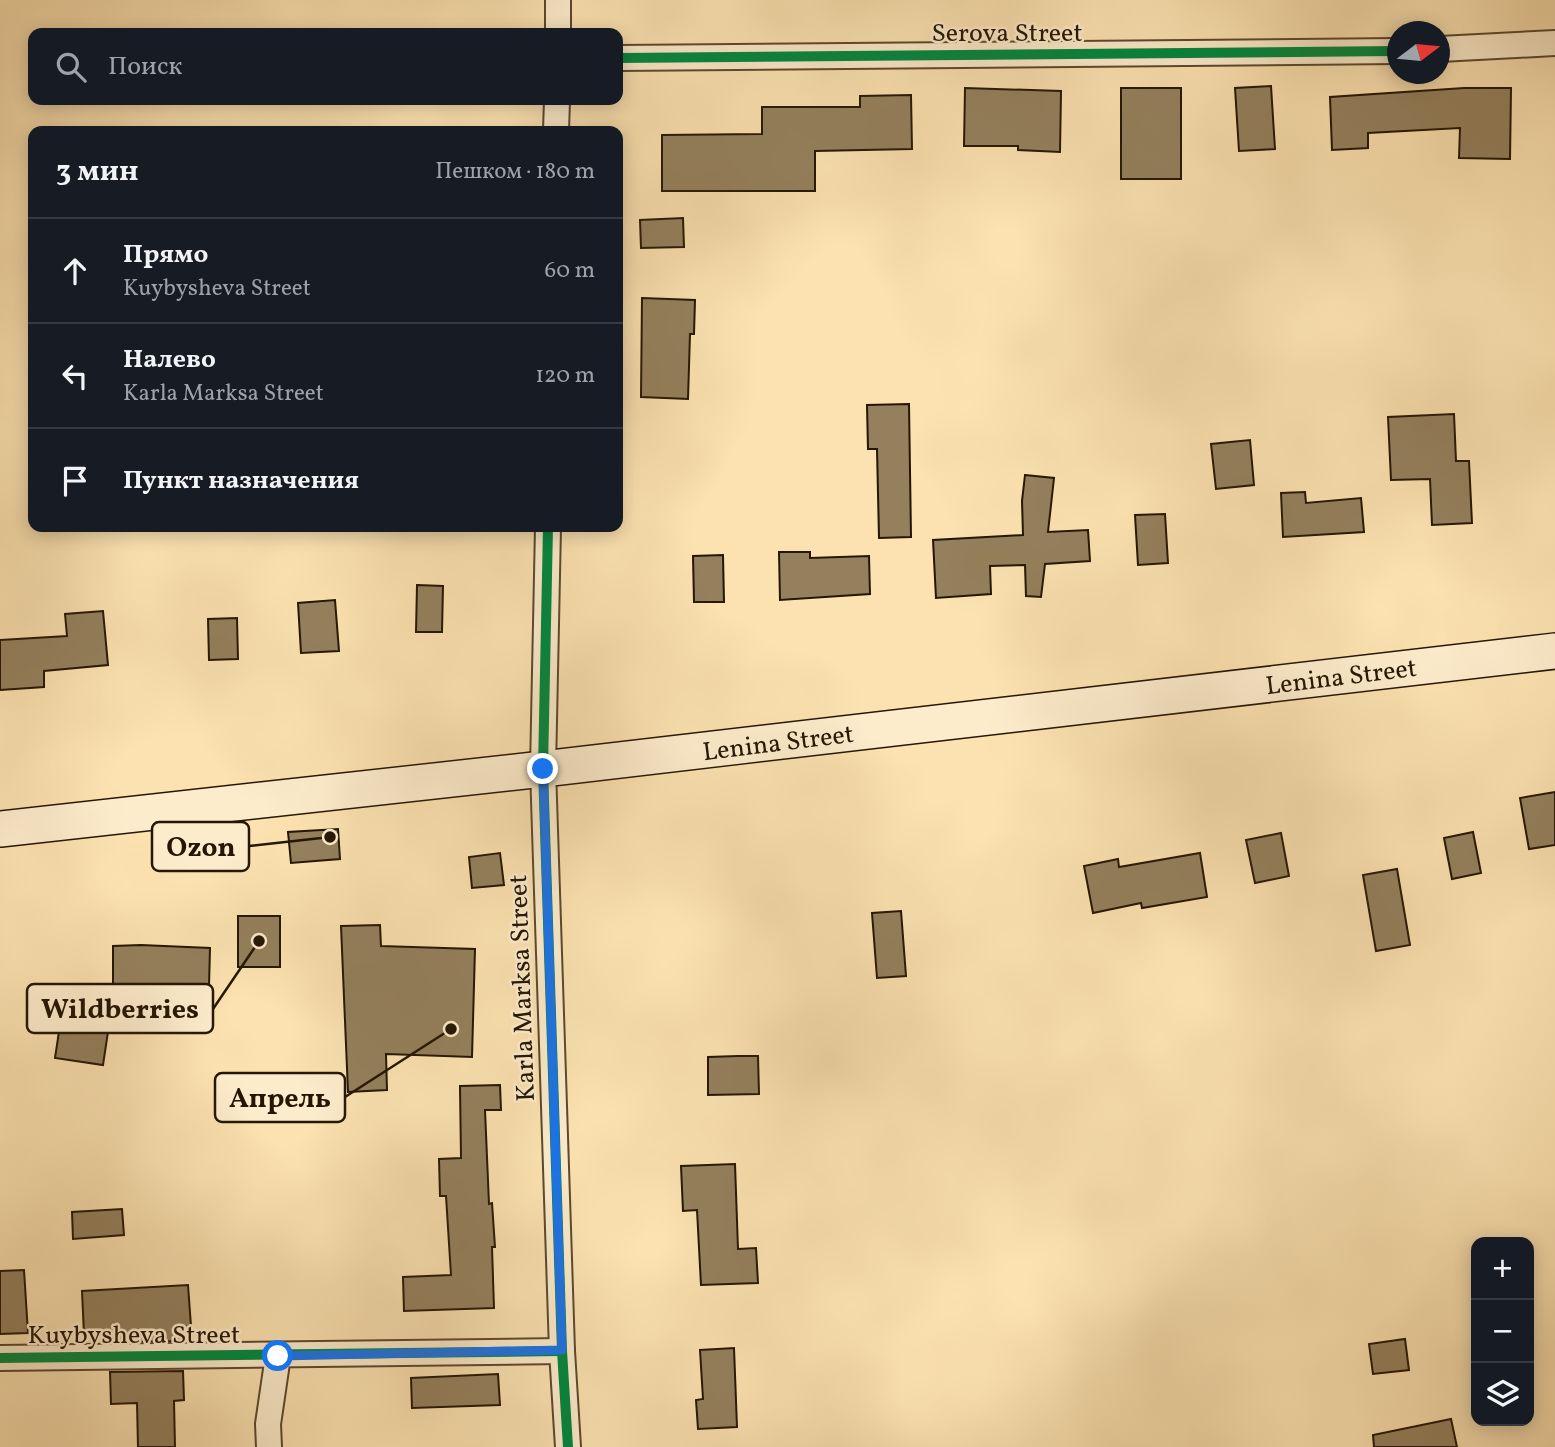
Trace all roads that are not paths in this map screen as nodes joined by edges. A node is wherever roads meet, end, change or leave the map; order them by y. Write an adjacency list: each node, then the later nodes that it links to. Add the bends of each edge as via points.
1 (558, 0): 2 (street)
2 (558, 28)
3 (1555, 43): 4 (street)
4 (1450, 48)
5 (1387, 51): 6 (street, Serova Street)
6 (623, 58)
7 (557, 105): 8 (street)
8 (556, 126)
9 (548, 532): 11 (street, Karla Marksa Street)
10 (1555, 651): 11 (main road, Lenina Street)
11 (543, 769): 12 (main road, Lenina Street); 13 (street, Karla Marksa Street)
12 (0, 829)
13 (562, 1350): 14 (street, Kuybysheva Street); 17 (street, Karla Marksa Street)
14 (278, 1356): 15 (street, Kuybysheva Street); 16 (street)
15 (0, 1358)
16 (269, 1447)
17 (568, 1447)

